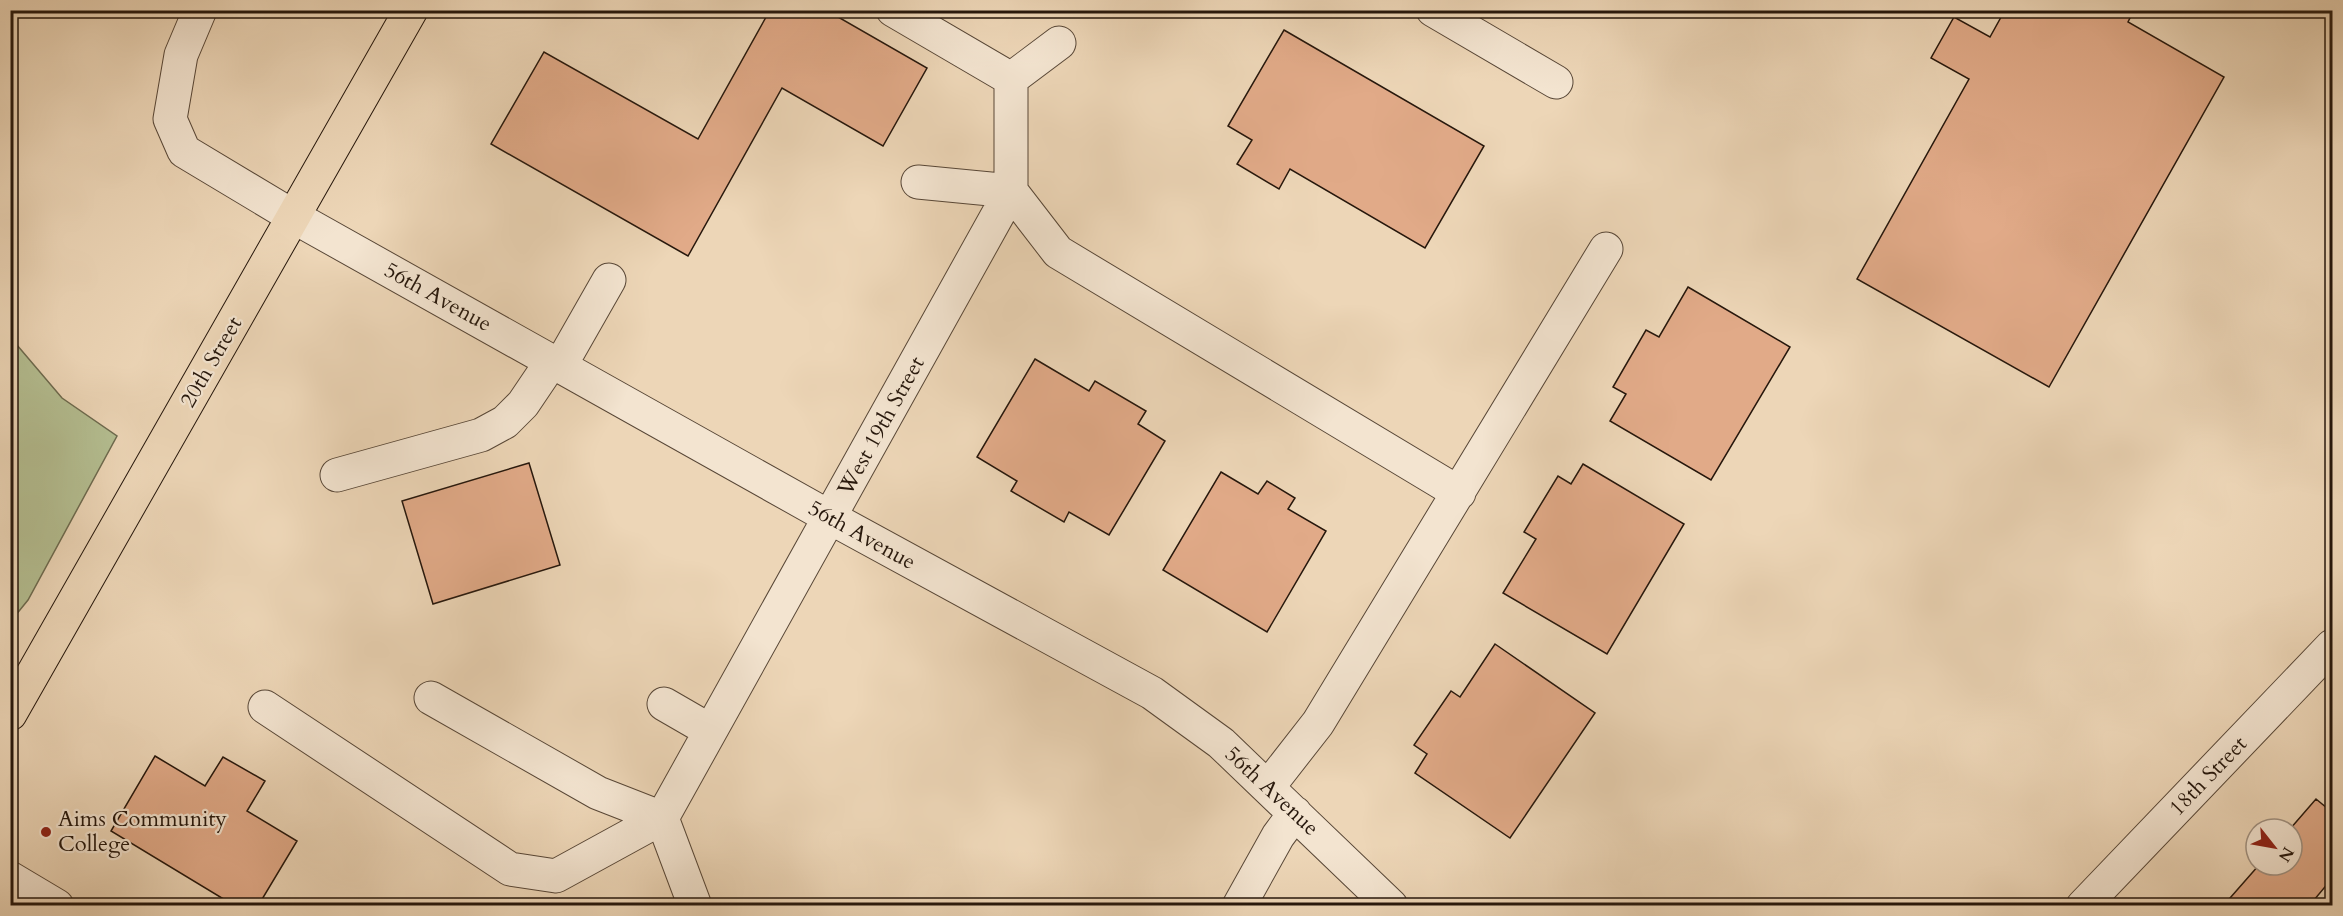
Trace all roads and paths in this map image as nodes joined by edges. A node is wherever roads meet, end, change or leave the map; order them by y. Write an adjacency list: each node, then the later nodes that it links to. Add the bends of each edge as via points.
1 (200, 10): 10 (street, 56th Avenue, via 181,55 171,119 184,151)
2 (411, 10): 10 (main road, 20th Street)
3 (893, 10): 6 (street)
4 (1432, 10): 7 (street)
5 (1059, 43): 6 (street)
6 (1011, 79): 9 (street)
7 (1556, 82)
8 (918, 182): 9 (street)
9 (1011, 191): 15 (street, via 1058,252); 16 (street, West 19th Street)
10 (294, 217): 13 (street, 56th Avenue); 21 (main road, 20th Street)
11 (1606, 249): 15 (street)
12 (609, 280): 13 (street)
13 (556, 364): 14 (street, via 524,404 504,423 482,435); 16 (street, 56th Avenue)
14 (337, 475)
15 (1459, 493): 23 (street, via 1318,723)
16 (831, 518): 22 (street, West 19th Street); 23 (street, 56th Avenue, via 1152,693 1221,743)
17 (2332, 646): 31 (street, 18th Street)
18 (431, 698): 25 (street, via 598,793)
19 (664, 704): 22 (street)
20 (265, 707): 25 (street, via 510,869 556,876)
21 (10, 714)
22 (709, 730): 25 (street, West 19th Street)
23 (1268, 787): 24 (street, 56th Avenue)
24 (1295, 813): 29 (street); 30 (street, 56th Avenue)
25 (662, 818): 28 (street)
26 (10, 878): 27 (street)
27 (57, 906)
28 (695, 906)
29 (1239, 906)
30 (1391, 906)
31 (2083, 906)

